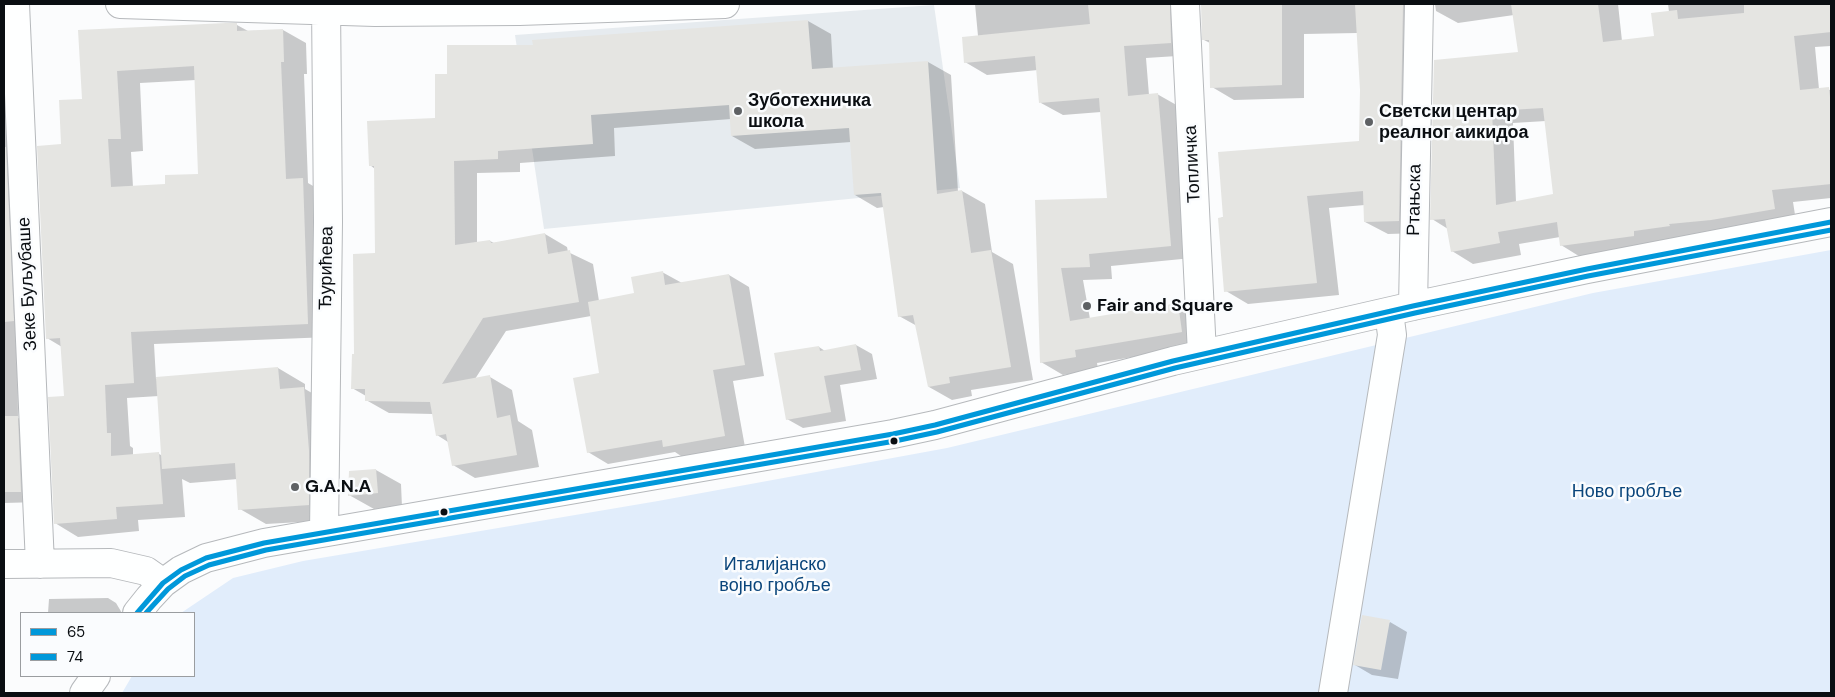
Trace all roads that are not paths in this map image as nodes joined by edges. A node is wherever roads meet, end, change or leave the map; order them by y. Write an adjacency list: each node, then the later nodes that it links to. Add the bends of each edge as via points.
1 (15, 4): 13 (street, Зеке Буљубаше)
2 (120, 4): 7 (street)
3 (725, 4): 6 (street)
4 (1185, 4): 10 (street, Топличка)
5 (1419, 4): 9 (street, Ртањска)
6 (657, 5): 7 (street, via 518,11)
7 (326, 8): 11 (street, Ђурићева, via 328,222)
8 (1831, 222): 9 (street)
9 (1401, 309): 10 (street); 18 (street, Ртањска, via 1392,335)
10 (1202, 354): 11 (street, via 910,431)
11 (324, 532): 14 (street, via 206,558)
12 (4, 564): 13 (street)
13 (40, 564): 14 (street, via 111,563 146,571)
14 (164, 583): 15 (street)
15 (138, 612)
16 (95, 677): 17 (street)
17 (84, 693)
18 (1333, 693)

